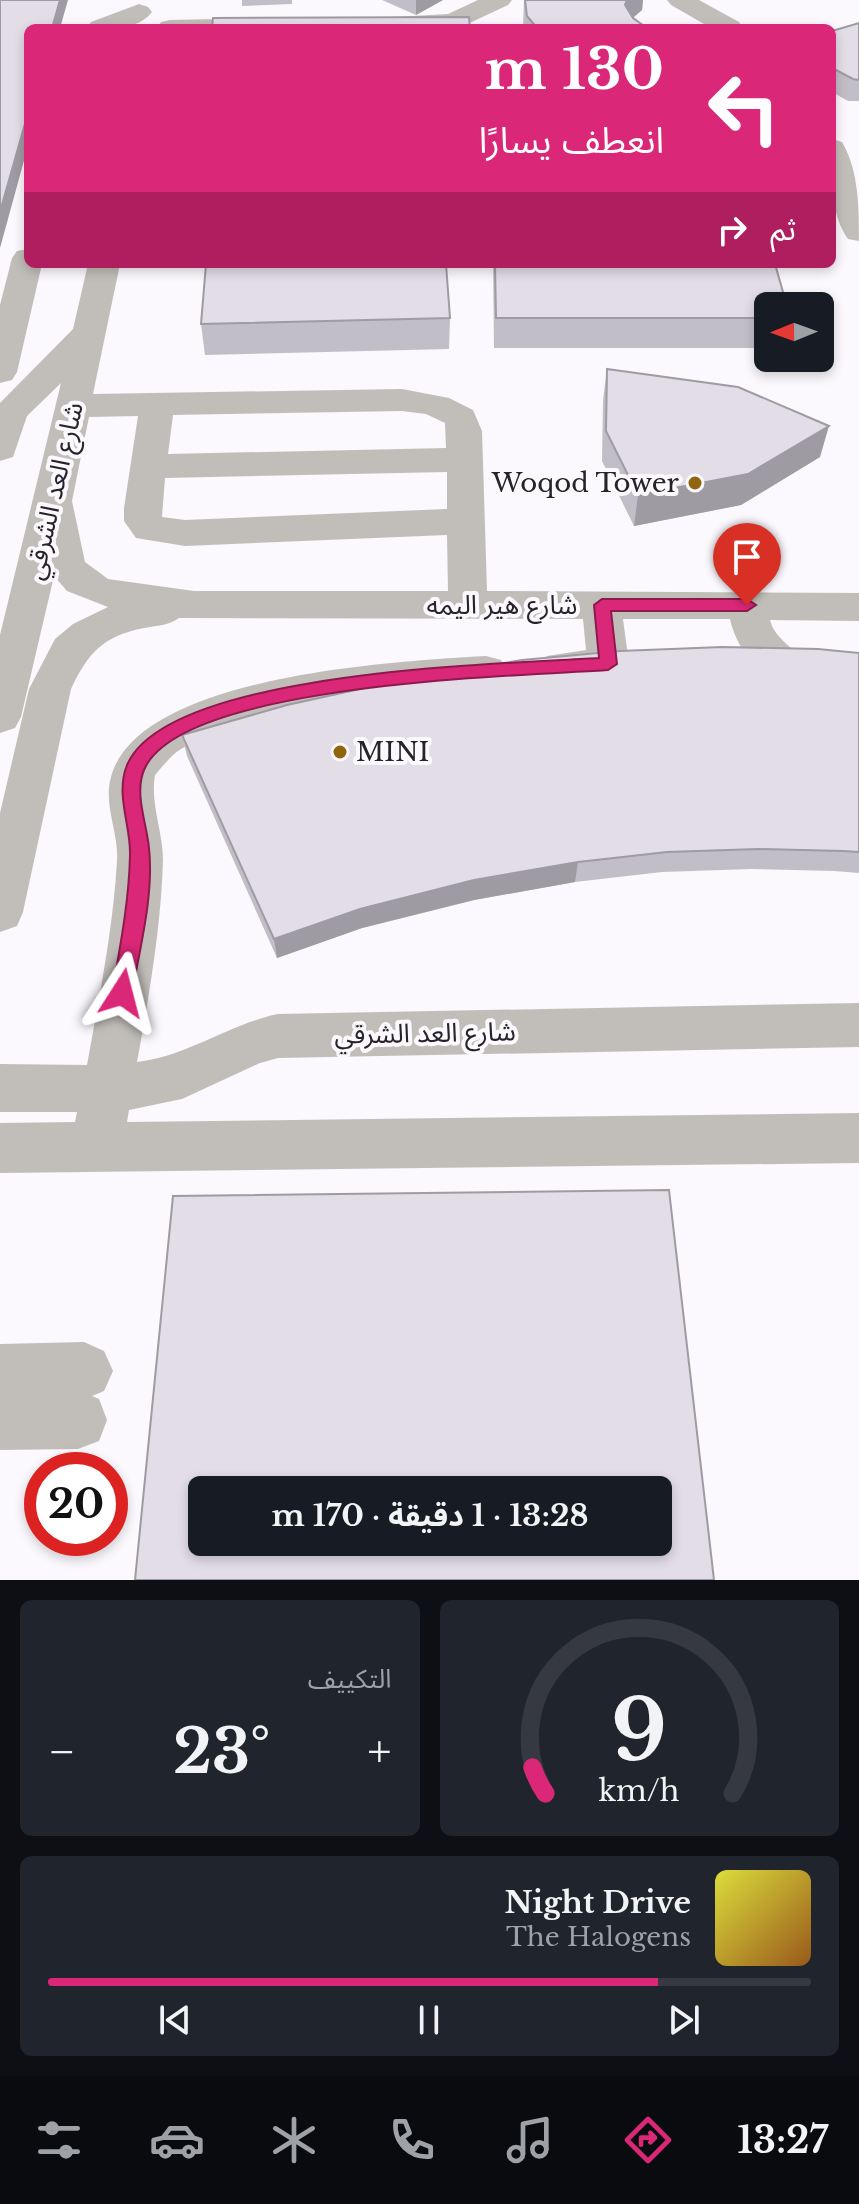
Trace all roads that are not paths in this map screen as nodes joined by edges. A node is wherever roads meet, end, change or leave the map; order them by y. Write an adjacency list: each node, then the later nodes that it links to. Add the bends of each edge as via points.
1 (499, 0): 3 (street, via 452,22)
2 (684, 1): 4 (street)
3 (374, 24)
4 (723, 24)
5 (836, 160): 6 (street)
6 (859, 232)
7 (26, 268): 11 (street)
8 (79, 268): 10 (street, via 70,305)
9 (103, 268): 10 (street, شارع العد الشرقي)
10 (89, 331): 13 (street, شارع العد الشرقي); 14 (street)
11 (3, 361): 14 (street)
12 (157, 405): 13 (street); 16 (street, via 433,402 461,418); 17 (street)
13 (74, 406): 18 (street, شارع العد الشرقي)
14 (11, 412): 15 (street)
15 (0, 449)
16 (464, 460): 17 (street); 19 (street)
17 (150, 466): 19 (street, via 143,521 149,529 163,532)
18 (53, 501): 21 (street, شارع هير اليمه, via 62,553 77,579 105,594); 26 (street, شارع العد الشرقي)
19 (466, 521): 22 (street)
20 (859, 589): 24 (street)
21 (194, 605): 22 (street, شارع هير اليمه); 33 (street, شارع هير اليمه, via 121,618 87,634 69,650 50,689)
22 (468, 605): 23 (street, شارع هير اليمه)
23 (602, 605): 24 (street, شارع هير اليمه); 27 (street)
24 (751, 605): 25 (street, شارع هير اليمه); 30 (street, via 755,640)
25 (859, 607)
26 (11, 627): 32 (street, شارع العد الشرقي)
27 (608, 664): 28 (street); 35 (street, via 320,687 216,713 184,724 153,744 136,766 131,794 140,851 137,900)
28 (652, 664)
29 (726, 665): 30 (street)
30 (785, 665): 31 (street)
31 (829, 666)
32 (0, 717)
33 (0, 912)
34 (859, 1025): 35 (street, شارع العد الشرقي, via 278,1036 231,1050 170,1080)
35 (108, 1086): 36 (street, شارع العد الشرقي); 38 (street)
36 (0, 1088)
37 (859, 1138): 38 (street)
38 (97, 1146): 39 (street)
39 (0, 1148)
40 (0, 1373): 41 (street, via 81,1395)
41 (0, 1421)

